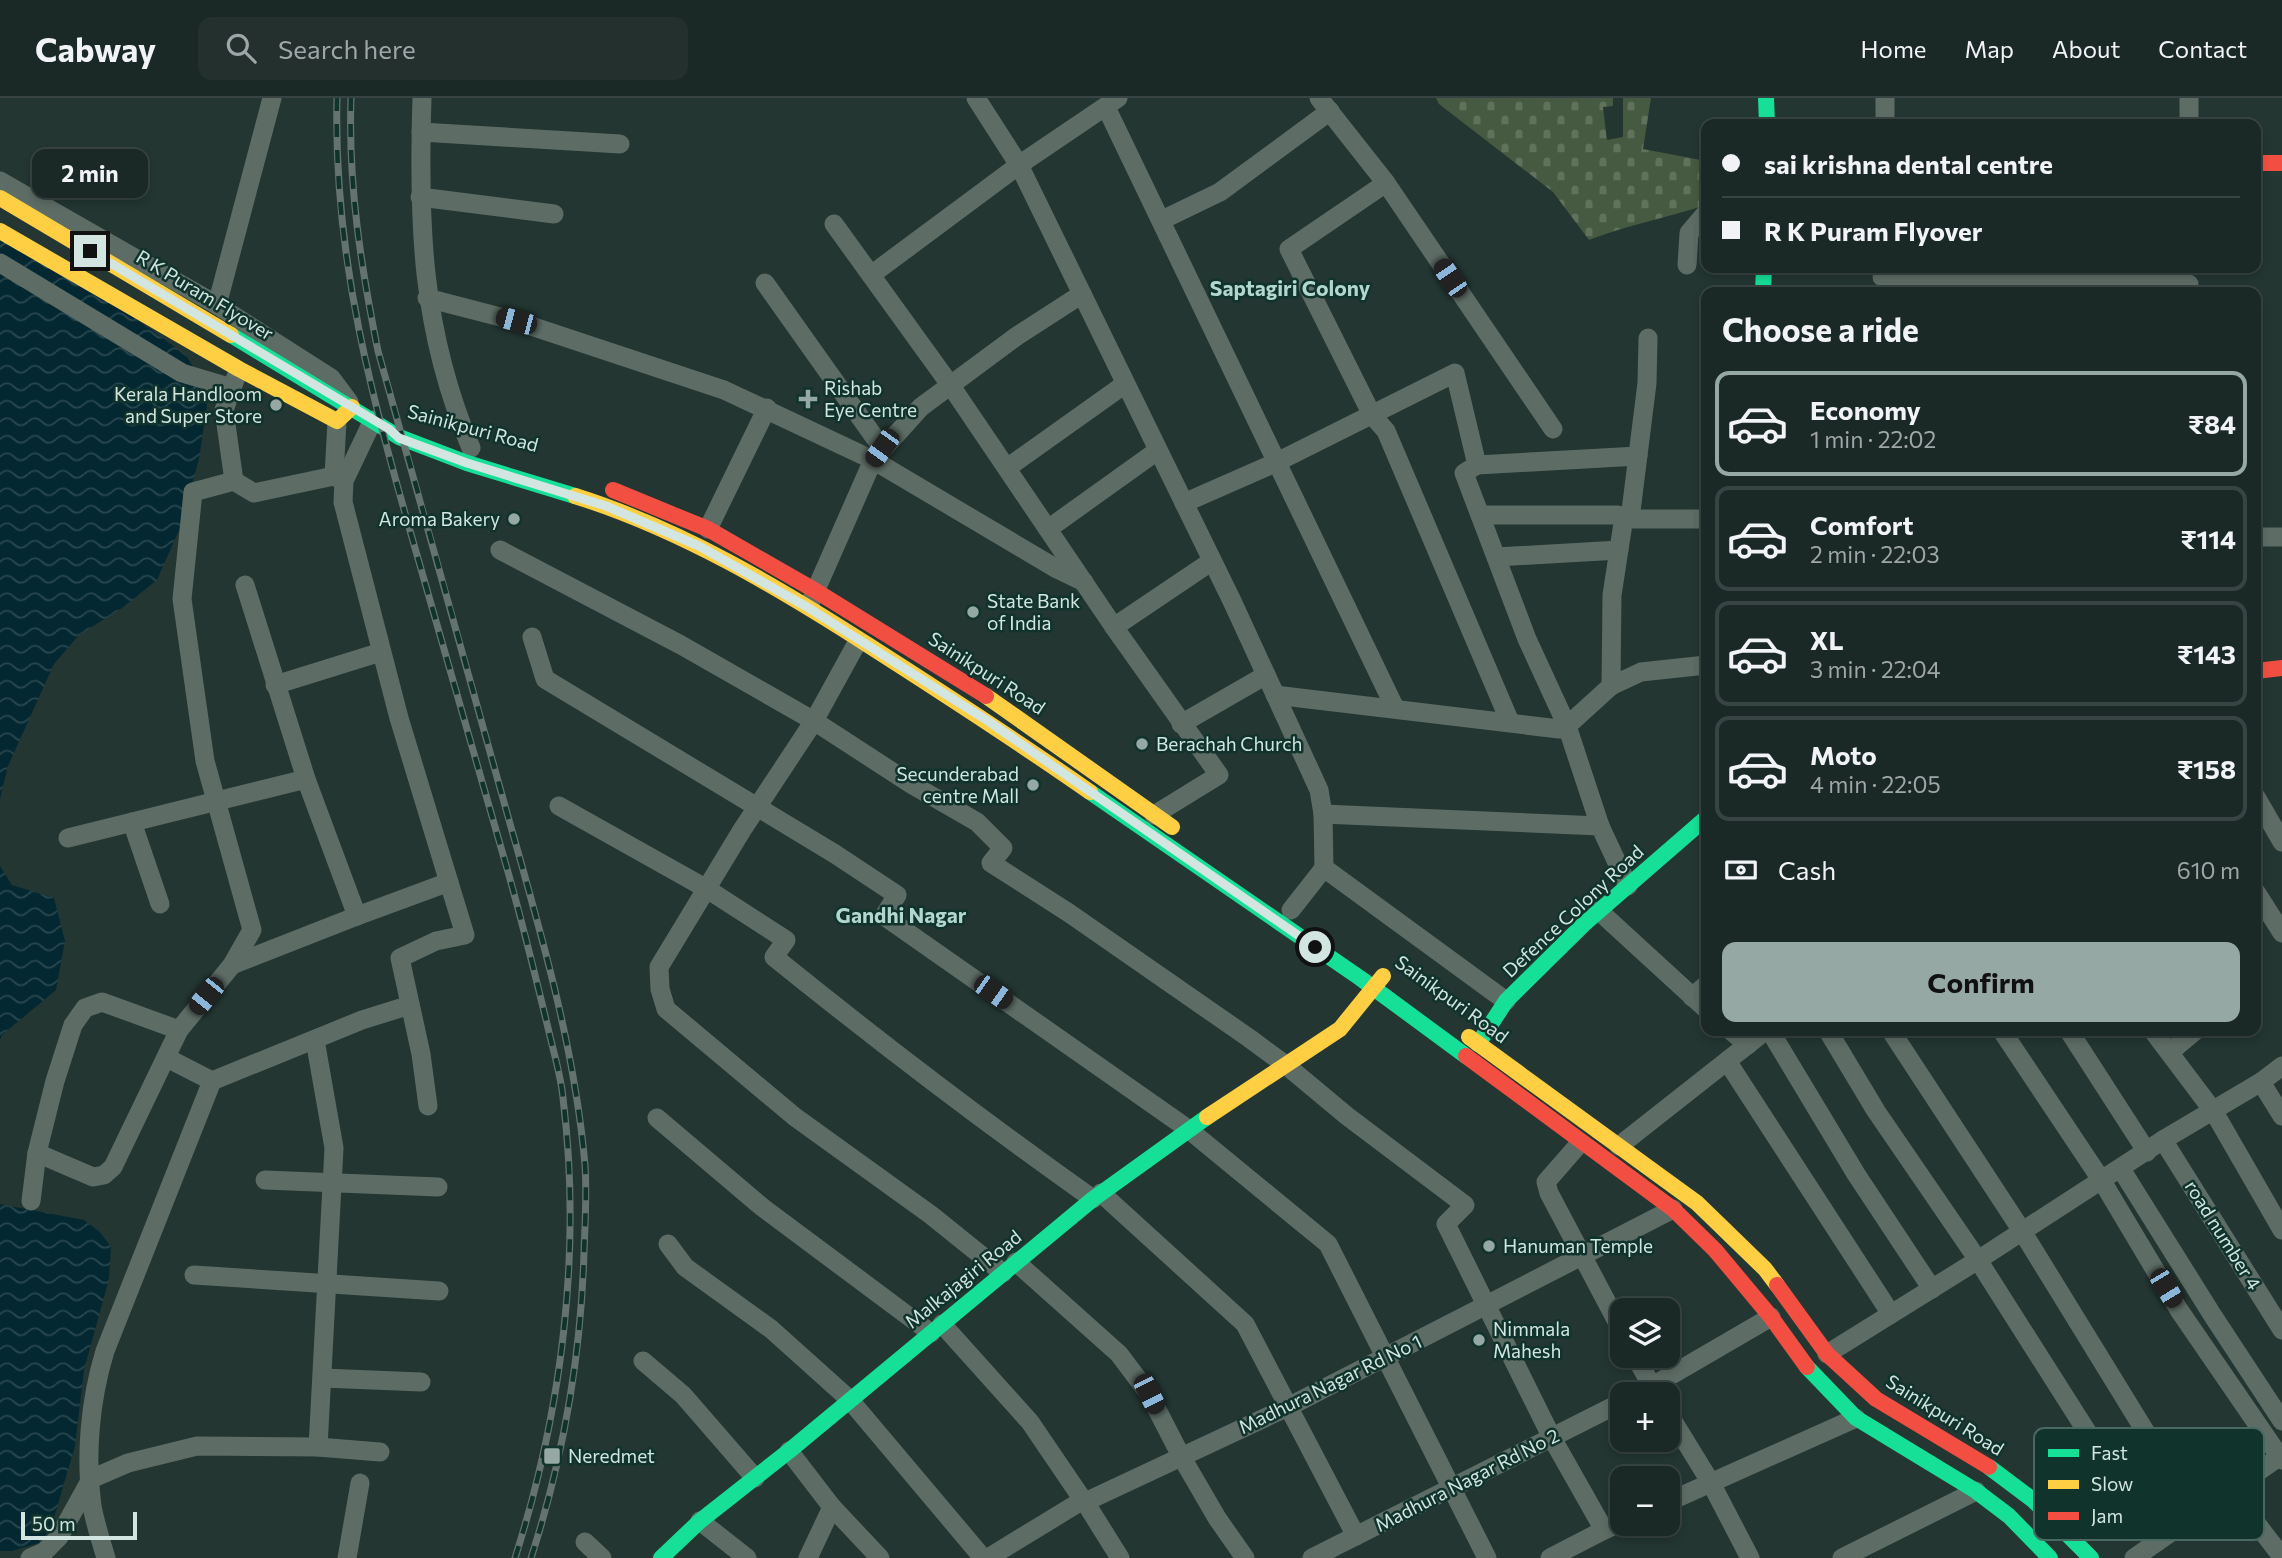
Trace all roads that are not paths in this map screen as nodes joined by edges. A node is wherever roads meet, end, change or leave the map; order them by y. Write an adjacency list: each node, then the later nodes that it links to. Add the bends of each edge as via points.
1 (272, 98): 34 (street)
2 (422, 98): 12 (street)
3 (976, 98): 16 (street)
4 (1766, 98): 9 (main road)
5 (1885, 98): 10 (street)
6 (2189, 98): 11 (street)
7 (1112, 103): 16 (street); 23 (street)
8 (1325, 105): 18 (street); 23 (street, via 1220,192)
9 (1767, 119)
10 (1885, 119)
11 (2189, 119)
12 (421, 132): 13 (street); 19 (street)
13 (620, 144)
14 (2261, 163): 15 (main road)
15 (2282, 163)
16 (1019, 165): 28 (street); 32 (street)
17 (0, 181): 34 (street)
18 (1386, 183): 42 (street, via 1289,248); 45 (street)
19 (420, 197): 21 (street); 33 (street)
20 (0, 198): 40 (main road, R K Puram Flyover)
21 (554, 214)
22 (1701, 219): 27 (street, via 1689,233)
23 (1162, 220): 50 (street)
24 (834, 224): 28 (street)
25 (0, 231): 36 (main road)
26 (0, 263): 39 (street, via 182,373)
27 (1687, 265)
28 (871, 275): 38 (street)
29 (1882, 279): 30 (street)
30 (2189, 281)
31 (765, 284): 48 (street)
32 (1082, 294): 37 (street); 38 (street)
33 (428, 298): 41 (street, via 529,325); 46 (street, via 450,394)
34 (217, 305): 40 (street, via 331,378)
35 (1648, 338): 49 (street)
36 (239, 369): 39 (street); 43 (main road)
37 (1125, 384): 47 (street); 52 (street)
38 (951, 386): 48 (street, via 921,407); 52 (street)
39 (232, 388): 54 (street, via 224,410)
40 (352, 407): 43 (main road); 44 (main road, R K Puram Flyover)
41 (767, 408): 48 (street); 60 (street)
42 (1373, 415): 50 (street); 51 (street, via 1455,373); 84 (street, via 1386,431)
43 (337, 421): 53 (street)
44 (381, 424): 46 (main road, Sainikpuri Road); 53 (street); 70 (main road, Sainikpuri Road, via 399,438 467,463 618,511)
45 (1553, 429)
46 (477, 450)
47 (1157, 450): 56 (street); 61 (street)
48 (878, 454): 68 (street); 70 (street)
49 (1638, 457): 51 (street); 58 (street)
50 (1275, 463): 56 (street); 82 (street)
51 (1477, 465): 57 (street, via 1464,473)
52 (1007, 468): 61 (street)
53 (339, 478): 54 (street, via 254,493); 74 (street)
54 (234, 481): 88 (street, via 193,492 182,599 205,761)
55 (600, 485): 60 (main road, Sainikpuri Road)
56 (1184, 503): 67 (street)
57 (1480, 515): 58 (street); 66 (street)
58 (1627, 518): 59 (street); 65 (street)
59 (1701, 519)
60 (708, 529): 70 (main road, Sainikpuri Road)
61 (1048, 529): 68 (street)
62 (2261, 537): 63 (street)
63 (2282, 537)
64 (500, 550): 83 (street)
65 (1619, 550): 66 (street); 80 (street, via 1612,595)
66 (1497, 557): 86 (street, via 1527,639)
67 (1212, 561): 71 (street); 78 (street)
68 (1084, 582): 71 (street)
69 (245, 585): 79 (street)
70 (812, 599): 73 (main road, Sainikpuri Road); 93 (main road, Sainikpuri Road, via 1007,709)
71 (1114, 627): 85 (street)
72 (532, 637): 91 (street, via 545,679)
73 (858, 641): 83 (street); 112 (main road, Sainikpuri Road, via 988,721)
74 (381, 652): 79 (street); 101 (street)
75 (1701, 666): 80 (street, via 1641,672)
76 (2282, 668): 77 (main road)
77 (2261, 670)
78 (1266, 675): 81 (street); 85 (street)
79 (275, 685): 87 (street)
80 (1611, 686): 86 (street)
81 (1275, 695): 82 (street); 92 (street, via 1319,790)
82 (1395, 708): 84 (street)
83 (814, 721): 91 (street); 135 (street, via 977,822 1003,848 991,863)
84 (1510, 722): 86 (street, via 1559,729)
85 (1181, 724): 93 (street, via 1219,775)
86 (1567, 726): 96 (street)
87 (306, 779): 88 (street); 108 (street)
88 (216, 802): 94 (street); 111 (street, via 252,930)
89 (559, 806): 103 (street)
90 (2261, 806): 99 (street)
91 (758, 807): 103 (street); 143 (street, via 897,895 884,916)
92 (1323, 814): 96 (street); 100 (street)
93 (1154, 815): 98 (main road, Sainikpuri Road)
94 (132, 822): 97 (street); 105 (street)
95 (1701, 822): 102 (main road, Defence Colony Road)
96 (1600, 826): 102 (street)
97 (68, 838)
98 (1188, 838)
99 (2282, 842)
100 (1324, 868): 106 (street); 115 (street)
101 (449, 883): 108 (street); 116 (street, via 465,935 436,941 400,958)
102 (1628, 886): 107 (main road, Defence Colony Road)
103 (707, 889): 154 (street, via 786,940 774,957 834,1005 1028,1153); 162 (street, via 659,967 666,1009 795,1117)
104 (2261, 900): 109 (street)
105 (160, 904)
106 (1291, 910)
107 (1599, 911): 113 (street); 115 (main road, Defence Colony Road)
108 (357, 916): 111 (street)
109 (2282, 933)
110 (1335, 942): 112 (main road, Sainikpuri Road)
111 (232, 965): 118 (street)
112 (1364, 982): 114 (main road, Sainikpuri Road); 131 (main road, Malkajagiri Road, via 1319,1029); 131 (main road, Malkajagiri Road, via 1340,1029); 145 (main road, Sainikpuri Road)
113 (1701, 997)
114 (1415, 998)
115 (1506, 1001): 129 (main road, Defence Colony Road)
116 (410, 1005): 128 (street); 139 (street)
117 (1457, 1029): 129 (main road, Sainikpuri Road)
118 (179, 1030): 133 (street); 148 (street, via 102,1002 85,1008 74,1025 55,1081)
119 (1737, 1036): 130 (street)
120 (1761, 1036): 130 (street)
121 (1771, 1036): 165 (street)
122 (1831, 1036): 161 (street, via 1875,1111)
123 (1894, 1036): 158 (street)
124 (2005, 1036): 151 (street)
125 (2072, 1036): 147 (street)
126 (2157, 1036): 132 (street)
127 (2189, 1036): 132 (street)
128 (315, 1040): 137 (street); 152 (street, via 334,1148)
129 (1478, 1044): 146 (main road, Sainikpuri Road)
130 (1748, 1045): 134 (street)
131 (1306, 1052): 135 (main road, Malkajagiri Road)
132 (2170, 1052): 140 (street)
133 (167, 1058): 137 (street); 148 (street, via 113,1167 104,1175 93,1177)
134 (1727, 1061): 146 (street); 169 (street)
135 (1287, 1066): 143 (main road, Malkajagiri Road); 167 (street, via 1465,1205 1446,1224)
136 (2282, 1066): 138 (street)
137 (212, 1081): 200 (street, via 96,1380)
138 (2261, 1082): 140 (street); 141 (street)
139 (428, 1106)
140 (2214, 1112): 144 (street); 157 (street)
141 (2282, 1116)
142 (657, 1118): 171 (street, via 762,1207)
143 (1188, 1129): 154 (main road, Malkajagiri Road); 174 (street, via 1328,1244)
144 (2163, 1140): 147 (street); 172 (street, road number 4)
145 (1580, 1143): 156 (main road, Sainikpuri Road); 160 (street, via 1546,1182)
146 (1619, 1146): 173 (main road, Sainikpuri Road, via 1697,1203 1743,1246)
147 (2147, 1152): 149 (street)
148 (37, 1153): 155 (street)
149 (2121, 1168): 151 (street); 183 (street)
150 (265, 1181): 152 (street)
151 (2102, 1181): 158 (street); 186 (street, via 2179,1310)
152 (332, 1184): 153 (street); 164 (street)
153 (438, 1187)
154 (1097, 1196): 162 (main road, Malkajagiri Road); 180 (street, via 1245,1324)
155 (31, 1201)
156 (1673, 1209): 160 (street, Madhura Nagar Rd No 1); 170 (main road, Sainikpuri Road)
157 (2282, 1230)
158 (2022, 1231): 161 (street); 185 (street)
159 (668, 1244): 179 (street, via 685,1267 771,1329)
160 (1583, 1257): 167 (street, Madhura Nagar Rd No 1); 168 (street)
161 (1978, 1260): 165 (street); 184 (street)
162 (1010, 1268): 171 (main road, Malkajagiri Road); 195 (street, via 1119,1354 1149,1394)
163 (194, 1275): 164 (street)
164 (327, 1283): 166 (street); 176 (street)
165 (1932, 1289): 169 (street)
166 (439, 1291)
167 (1487, 1305): 174 (street, Madhura Nagar Rd No 1); 189 (street)
168 (1610, 1309)
169 (1891, 1314): 173 (street)
170 (1772, 1317): 178 (street); 182 (main road, Sainikpuri Road, via 1807,1368)
171 (937, 1328): 179 (main road, Malkajagiri Road); 207 (street, via 1030,1422)
172 (2282, 1330)
173 (1827, 1354): 190 (main road, Sainikpuri Road, via 1876,1399)
174 (1384, 1358): 180 (street, Madhura Nagar Rd No 1); 204 (street)
175 (643, 1361): 199 (street, via 683,1395)
176 (323, 1378): 177 (street); 191 (street)
177 (421, 1382)
178 (1665, 1382)
179 (849, 1399): 192 (main road, Malkajagiri Road); 227 (street)
180 (1290, 1406): 195 (street, Madhura Nagar Rd No 1); 214 (street)
181 (1610, 1408): 189 (street, Madhura Nagar Rd No 2)
182 (1856, 1419): 197 (main road, Sainikpuri Road); 203 (street)
183 (2282, 1421)
184 (2085, 1428)
185 (2143, 1428)
186 (2261, 1428)
187 (2264, 1432): 196 (street)
188 (1680, 1433): 203 (street)
189 (1552, 1438): 204 (street, Madhura Nagar Rd No 2); 211 (street)
190 (1946, 1442): 194 (main road, Sainikpuri Road); 197 (main road)
191 (318, 1447): 193 (street); 200 (street, via 197,1446)
192 (789, 1451): 199 (main road, Malkajagiri Road); 209 (street)
193 (380, 1452)
194 (1969, 1455): 201 (main road); 208 (main road, Sainikpuri Road)
195 (1181, 1456): 207 (street, Madhura Nagar Rd No 1); 229 (street)
196 (2281, 1457): 198 (street)
197 (1933, 1464): 201 (main road, Sainikpuri Road)
198 (2264, 1468)
199 (755, 1478): 210 (main road, Malkajagiri Road)
200 (91, 1479): 221 (street, via 59,1537); 222 (street, via 92,1507)
201 (1956, 1479): 205 (main road, Sainikpuri Road)
202 (360, 1483): 223 (street)
203 (1711, 1483): 206 (street); 233 (street)
204 (1453, 1488): 214 (street, Madhura Nagar Rd No 2); 231 (street)
205 (1976, 1491): 234 (street); 235 (main road, Sainikpuri Road, via 2009,1516)
206 (1680, 1497)
207 (1084, 1501): 227 (street, Madhura Nagar Rd No 1); 228 (street)
208 (2034, 1501)
209 (832, 1507): 220 (street); 226 (street)
210 (700, 1521): 219 (main road, Malkajagiri Road); 225 (street)
211 (1610, 1522)
212 (1610, 1528): 232 (street)
213 (2264, 1534): 238 (street)
214 (1356, 1536): 230 (street, Madhura Nagar Rd No 2)
215 (2073, 1540): 236 (main road, Sainikpuri Road)
216 (2160, 1540): 218 (street)
217 (585, 1542): 224 (street)
218 (2157, 1542): 237 (street)
219 (672, 1554)
220 (876, 1556)
221 (30, 1558)
222 (106, 1558)
223 (347, 1558)
224 (603, 1558)
225 (747, 1558)
226 (808, 1558)
227 (986, 1558)
228 (1120, 1558)
229 (1245, 1558)
230 (1312, 1558)
231 (1487, 1558)
232 (1550, 1558)
233 (1750, 1558)
234 (1842, 1558)
235 (2050, 1558)
236 (2091, 1558)
237 (2134, 1558)
238 (2282, 1558)

